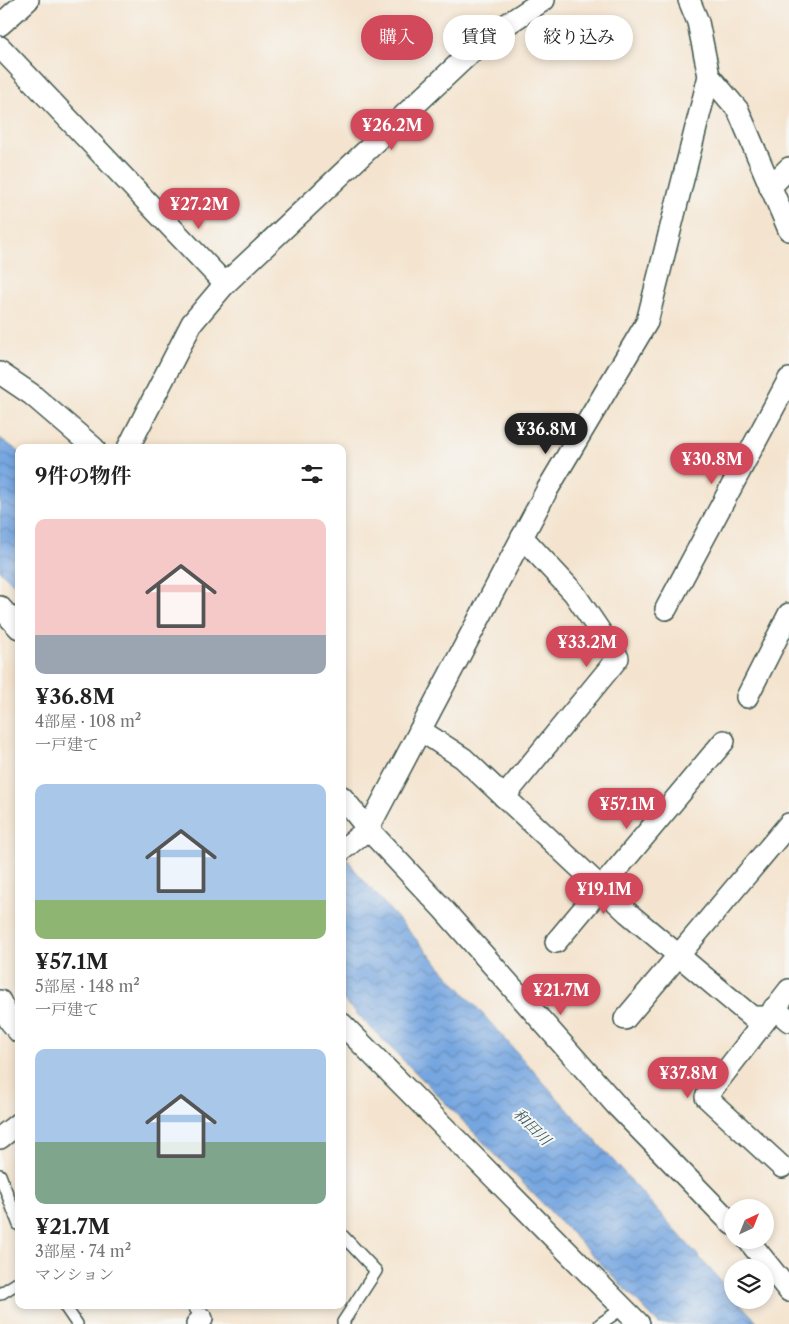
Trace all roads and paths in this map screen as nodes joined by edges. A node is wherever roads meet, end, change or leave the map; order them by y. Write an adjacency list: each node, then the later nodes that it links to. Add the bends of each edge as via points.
1 (28, 0): 4 (street)
2 (544, 0): 10 (street, via 486,38)
3 (689, 0): 6 (street, via 698,22)
4 (0, 25)
5 (0, 47): 10 (street)
6 (709, 76): 8 (street, via 738,110); 15 (street, via 647,322)
7 (789, 168): 8 (street)
8 (770, 187): 9 (street)
9 (789, 230)
10 (225, 284): 14 (street, via 192,323)
11 (0, 373): 13 (street, via 31,394)
12 (789, 379): 17 (street)
13 (89, 444)
14 (130, 444)
15 (522, 537): 21 (street); 23 (street, via 574,593 618,658)
16 (0, 607): 19 (street)
17 (666, 609)
18 (789, 614): 20 (street)
19 (15, 624)
20 (747, 697)
21 (420, 730): 23 (street, via 463,758); 26 (street)
22 (724, 741): 27 (street)
23 (504, 796): 27 (street)
24 (346, 811): 26 (street)
25 (789, 824): 29 (street)
26 (354, 840): 41 (street, via 443,909 617,1106)
27 (602, 888): 28 (street); 29 (street)
28 (556, 942)
29 (679, 955): 32 (street, via 752,1017); 33 (street)
30 (789, 990): 32 (street)
31 (0, 1001): 34 (street)
32 (777, 1015): 38 (street, via 706,1097)
33 (625, 1019)
34 (15, 1027)
35 (346, 1028): 47 (street)
36 (15, 1126): 37 (street)
37 (0, 1138)
38 (782, 1167)
39 (0, 1175): 40 (lane)
40 (15, 1215)
41 (724, 1216)
42 (346, 1239): 50 (lane, via 376,1271)
43 (755, 1249): 45 (street)
44 (15, 1285): 46 (lane)
45 (789, 1291)
46 (0, 1294)
47 (623, 1308): 51 (lane); 52 (street)
48 (67, 1309): 49 (lane)
49 (77, 1324)
50 (344, 1324)
51 (600, 1324)
52 (639, 1324)

